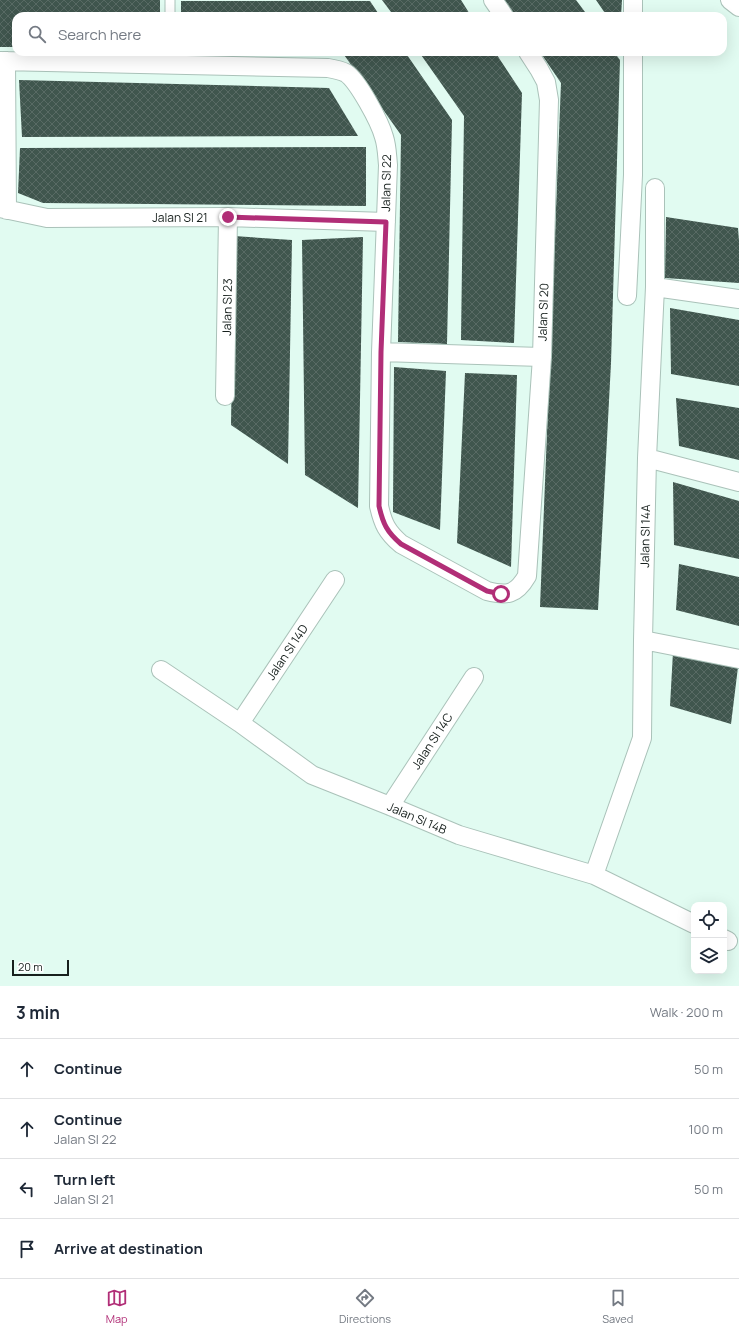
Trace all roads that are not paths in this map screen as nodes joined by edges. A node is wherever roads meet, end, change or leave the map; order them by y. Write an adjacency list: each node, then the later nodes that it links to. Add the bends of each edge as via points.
1 (170, 0): 6 (lane)
2 (493, 0): 7 (street)
3 (633, 0): 8 (street)
4 (730, 0): 5 (street)
5 (739, 7)
6 (170, 12)
7 (501, 12)
8 (633, 12)
9 (531, 56): 20 (street, Jalan SI 20, via 546,82 549,100)
10 (633, 56): 17 (street, via 633,175)
11 (3, 61): 13 (street); 15 (street, Jalan SI 22, via 170,61 339,70 355,82 384,136 388,165)
12 (655, 188): 16 (street, Jalan SI 14A)
13 (4, 209): 14 (street, Jalan SI 21, via 47,218)
14 (228, 217): 15 (street, Jalan SI 21); 21 (street, Jalan SI 23)
15 (386, 222): 19 (street, Jalan SI 22)
16 (656, 287): 18 (street); 22 (street, Jalan SI 14A)
17 (627, 296)
18 (739, 299)
19 (381, 352): 20 (street); 24 (street, Jalan SI 22, via 379,506 386,529 401,544 487,591 501,594 512,592 521,586)
20 (542, 357): 24 (street, Jalan SI 20)
21 (225, 396)
22 (647, 458): 23 (street); 26 (street, Jalan SI 14A)
23 (739, 482)
24 (527, 576)
25 (335, 580): 30 (street, Jalan SI 14D)
26 (643, 640): 27 (street); 32 (street, Jalan SI 14A, via 642,738)
27 (739, 659)
28 (161, 670): 30 (street, Jalan SI 14B)
29 (474, 677): 31 (street, Jalan SI 14C)
30 (240, 723): 31 (street, Jalan SI 14B, via 312,775)
31 (390, 806): 32 (street, Jalan SI 14B, via 459,835)
32 (594, 876): 33 (street, Jalan SI 14B)
33 (691, 923)

